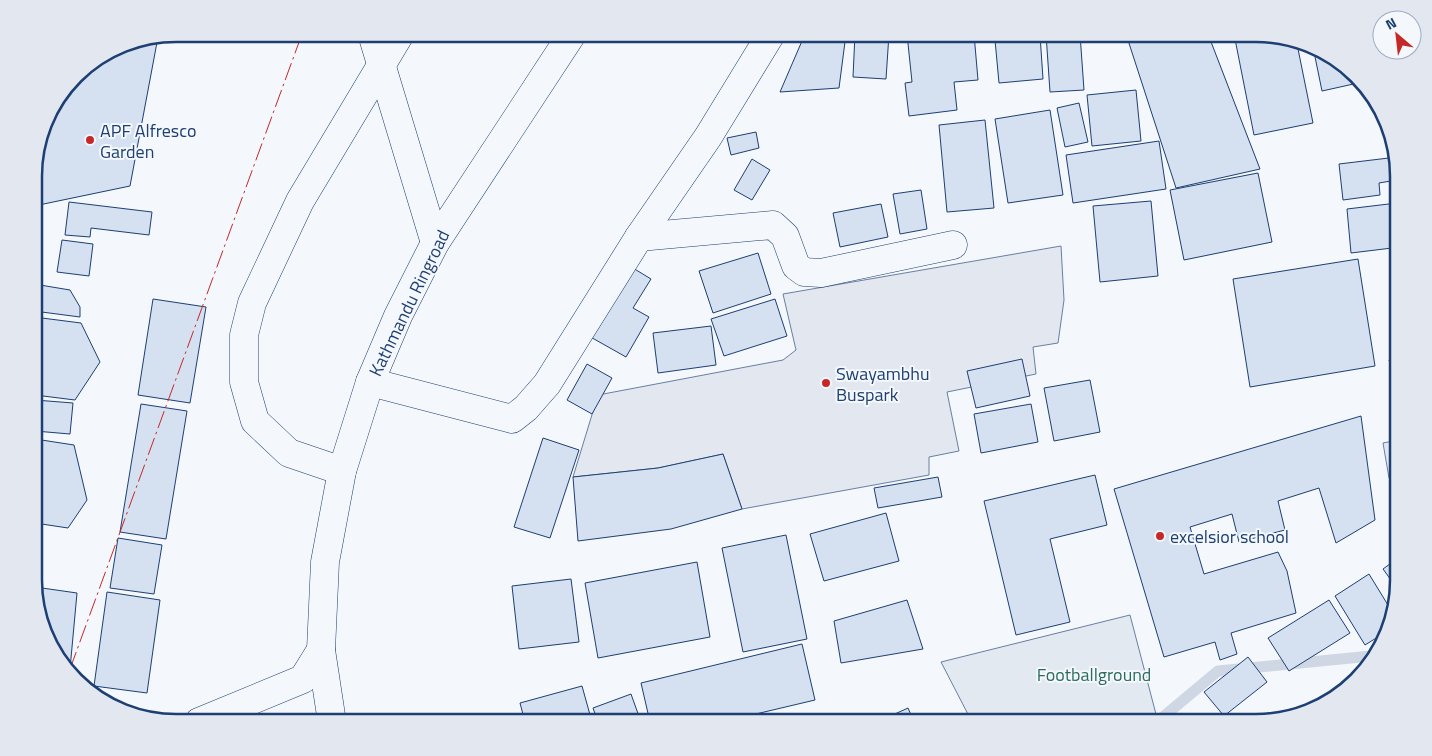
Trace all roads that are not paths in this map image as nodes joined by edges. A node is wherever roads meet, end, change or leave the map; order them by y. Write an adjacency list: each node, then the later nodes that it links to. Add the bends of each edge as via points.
1 (375, 43): 5 (main road)
2 (395, 43): 5 (main road)
3 (566, 43): 7 (main road, Kathmandu Ringroad)
4 (765, 43): 6 (main road, via 708,137)
5 (382, 66): 7 (main road); 10 (main road, via 300,200 252,303 244,335 244,382 255,421 290,453)
6 (639, 238): 8 (main road, via 773,225 785,236 796,266 804,272 821,273); 9 (main road, via 547,384 512,419)
7 (435, 243): 9 (main road, Kathmandu Ringroad, via 398,316)
8 (953, 245)
9 (370, 382): 10 (main road, Kathmandu Ringroad)
10 (342, 471): 11 (main road, Kathmandu Ringroad, via 325,562)
11 (321, 650): 12 (main road, via 303,679); 13 (main road, Kathmandu Ringroad)
12 (218, 714)
13 (331, 714)

